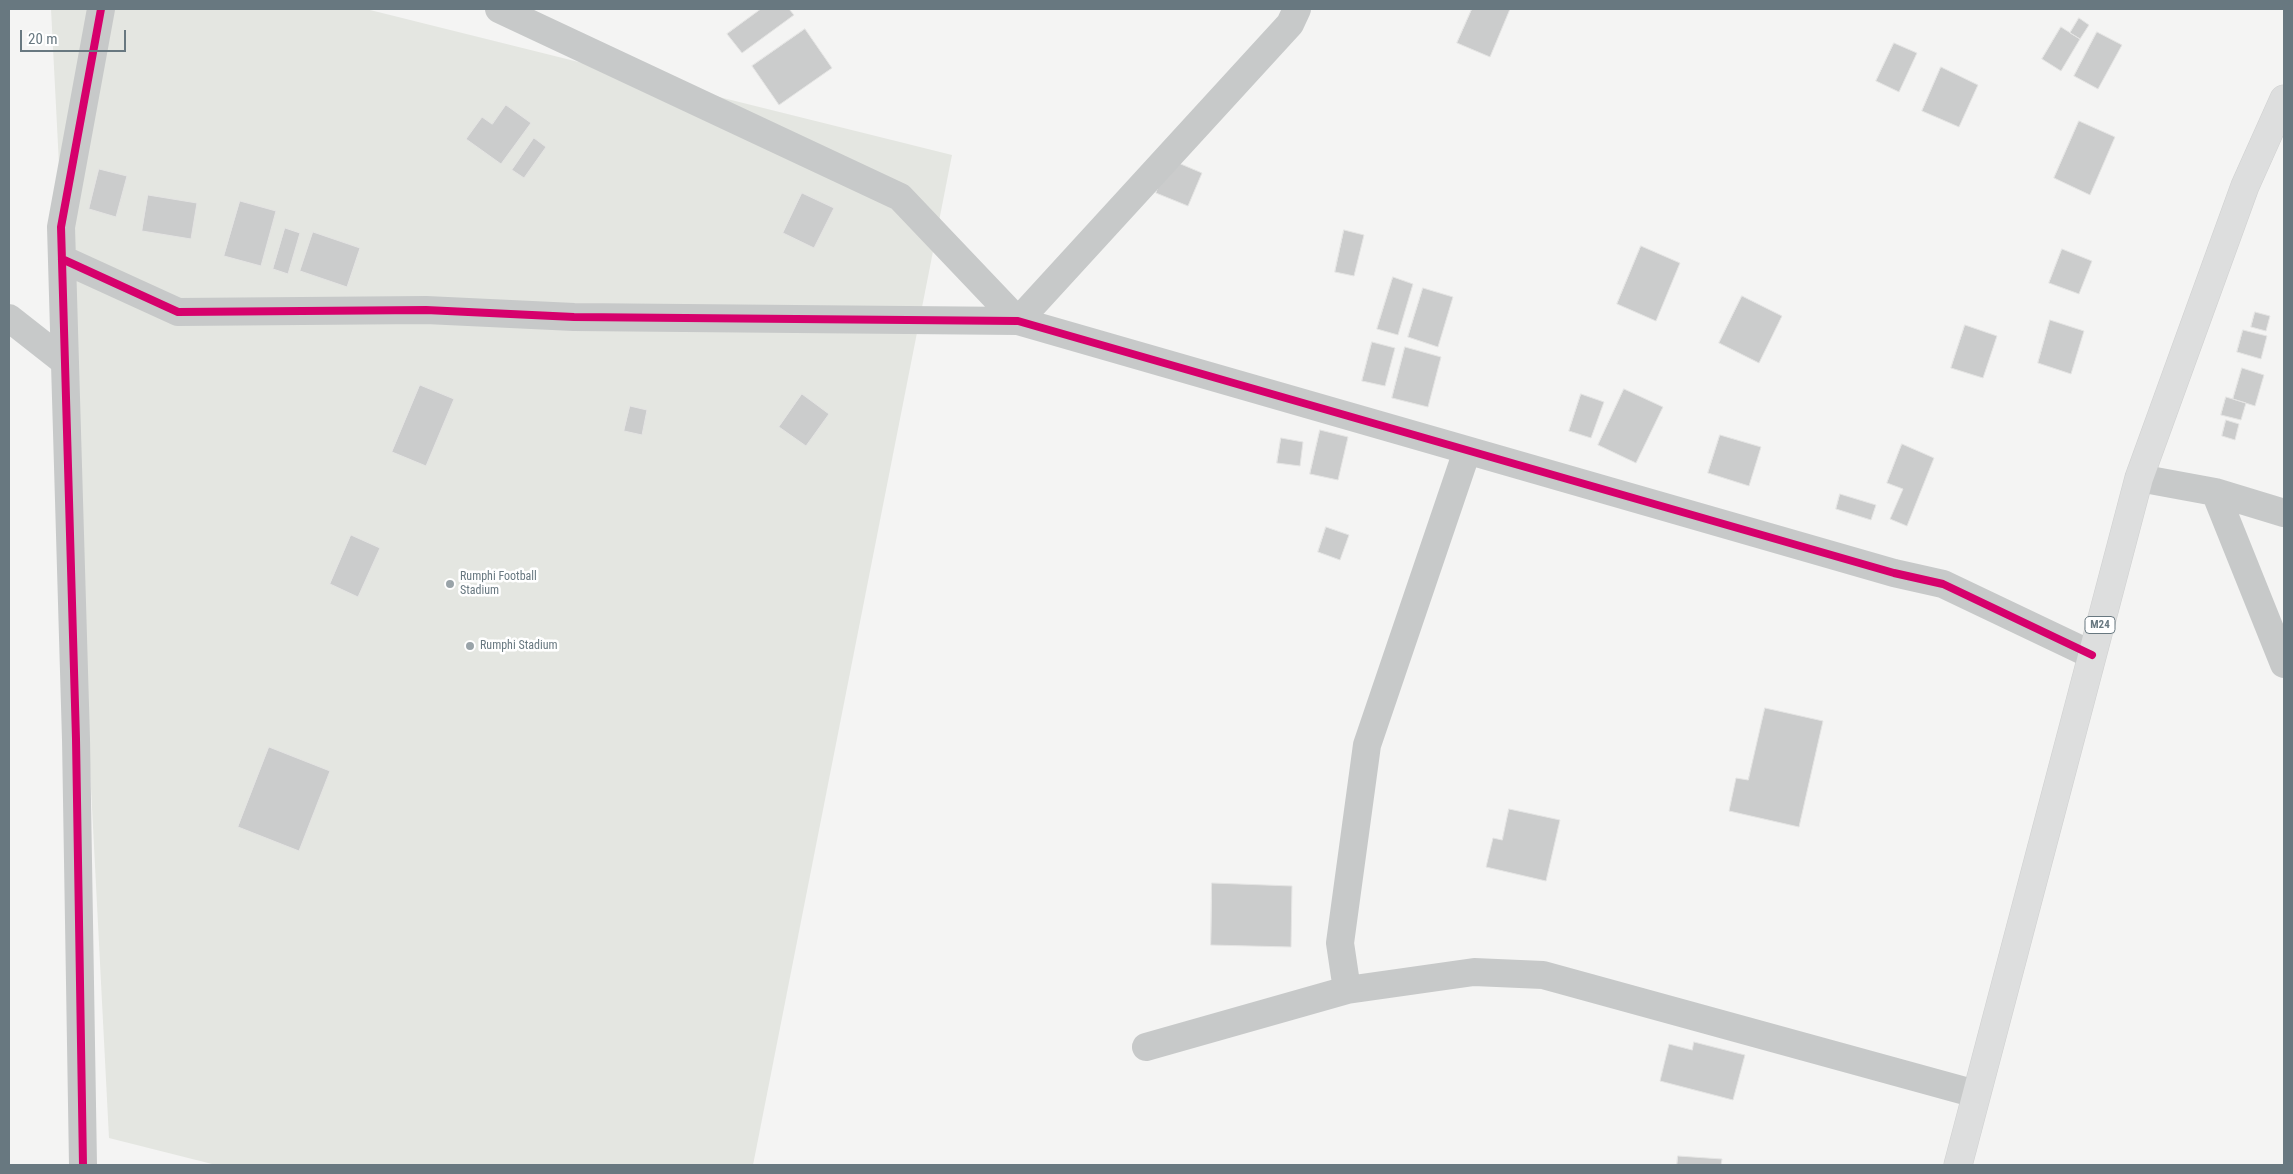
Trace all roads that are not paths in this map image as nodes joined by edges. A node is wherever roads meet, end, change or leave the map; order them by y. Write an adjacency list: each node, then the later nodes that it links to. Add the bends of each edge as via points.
1 (101, 9): 5 (street, via 61,227)
2 (503, 9): 7 (street, via 900,197)
3 (1296, 9): 7 (street, via 1290,24)
4 (2284, 99): 10 (main road, M24, via 2245,186)
5 (62, 258): 7 (street, via 178,312 426,310 574,317); 8 (street)
6 (9, 318): 8 (street)
7 (1018, 321): 9 (street)
8 (65, 362): 18 (street, via 76,739)
9 (1467, 451): 13 (street, via 1943,584); 15 (street, via 1367,745 1340,943)
10 (2139, 478): 11 (street); 13 (main road, M24)
11 (2215, 492): 12 (street); 14 (street)
12 (2284, 513)
13 (2092, 654): 17 (main road, M24)
14 (2284, 664)
15 (1347, 990): 16 (street); 17 (street, via 1474,972 1543,975)
16 (1146, 1047)
17 (1976, 1094): 19 (main road, M24)
18 (83, 1165)
19 (1958, 1165)

